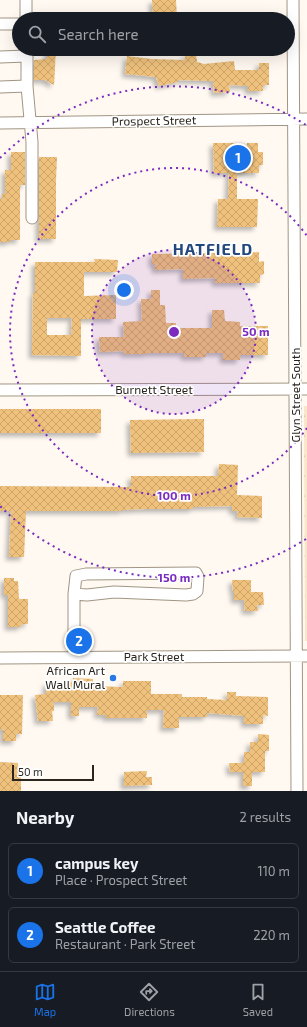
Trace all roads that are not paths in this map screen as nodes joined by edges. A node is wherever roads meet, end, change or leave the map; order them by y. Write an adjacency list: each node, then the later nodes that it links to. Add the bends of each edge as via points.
1 (26, 0): 3 (street)
2 (293, 0): 4 (street, Glyn Street South)
3 (26, 12)
4 (293, 12)
5 (0, 24): 6 (street)
6 (12, 24)
7 (12, 55): 10 (street)
8 (27, 56): 11 (street)
9 (293, 56): 13 (street, Glyn Street South)
10 (0, 57)
11 (27, 86): 12 (street); 16 (street)
12 (0, 87)
13 (293, 119): 14 (street, Prospect Street); 16 (street, Prospect Street); 18 (street, Glyn Street South)
14 (307, 119)
15 (0, 123): 16 (street, Prospect Street)
16 (31, 123): 17 (street)
17 (32, 218)
18 (301, 389): 19 (street, Burnett Street); 21 (street, Glyn Street South)
19 (0, 390)
20 (74, 594): 20 (street, via 76,576 86,574 196,573 198,577 197,591 194,594); 22 (street)
21 (302, 656): 22 (street, Park Street); 24 (street, Glyn Street South)
22 (74, 657): 23 (street, Park Street)
23 (0, 658)
24 (297, 791)

